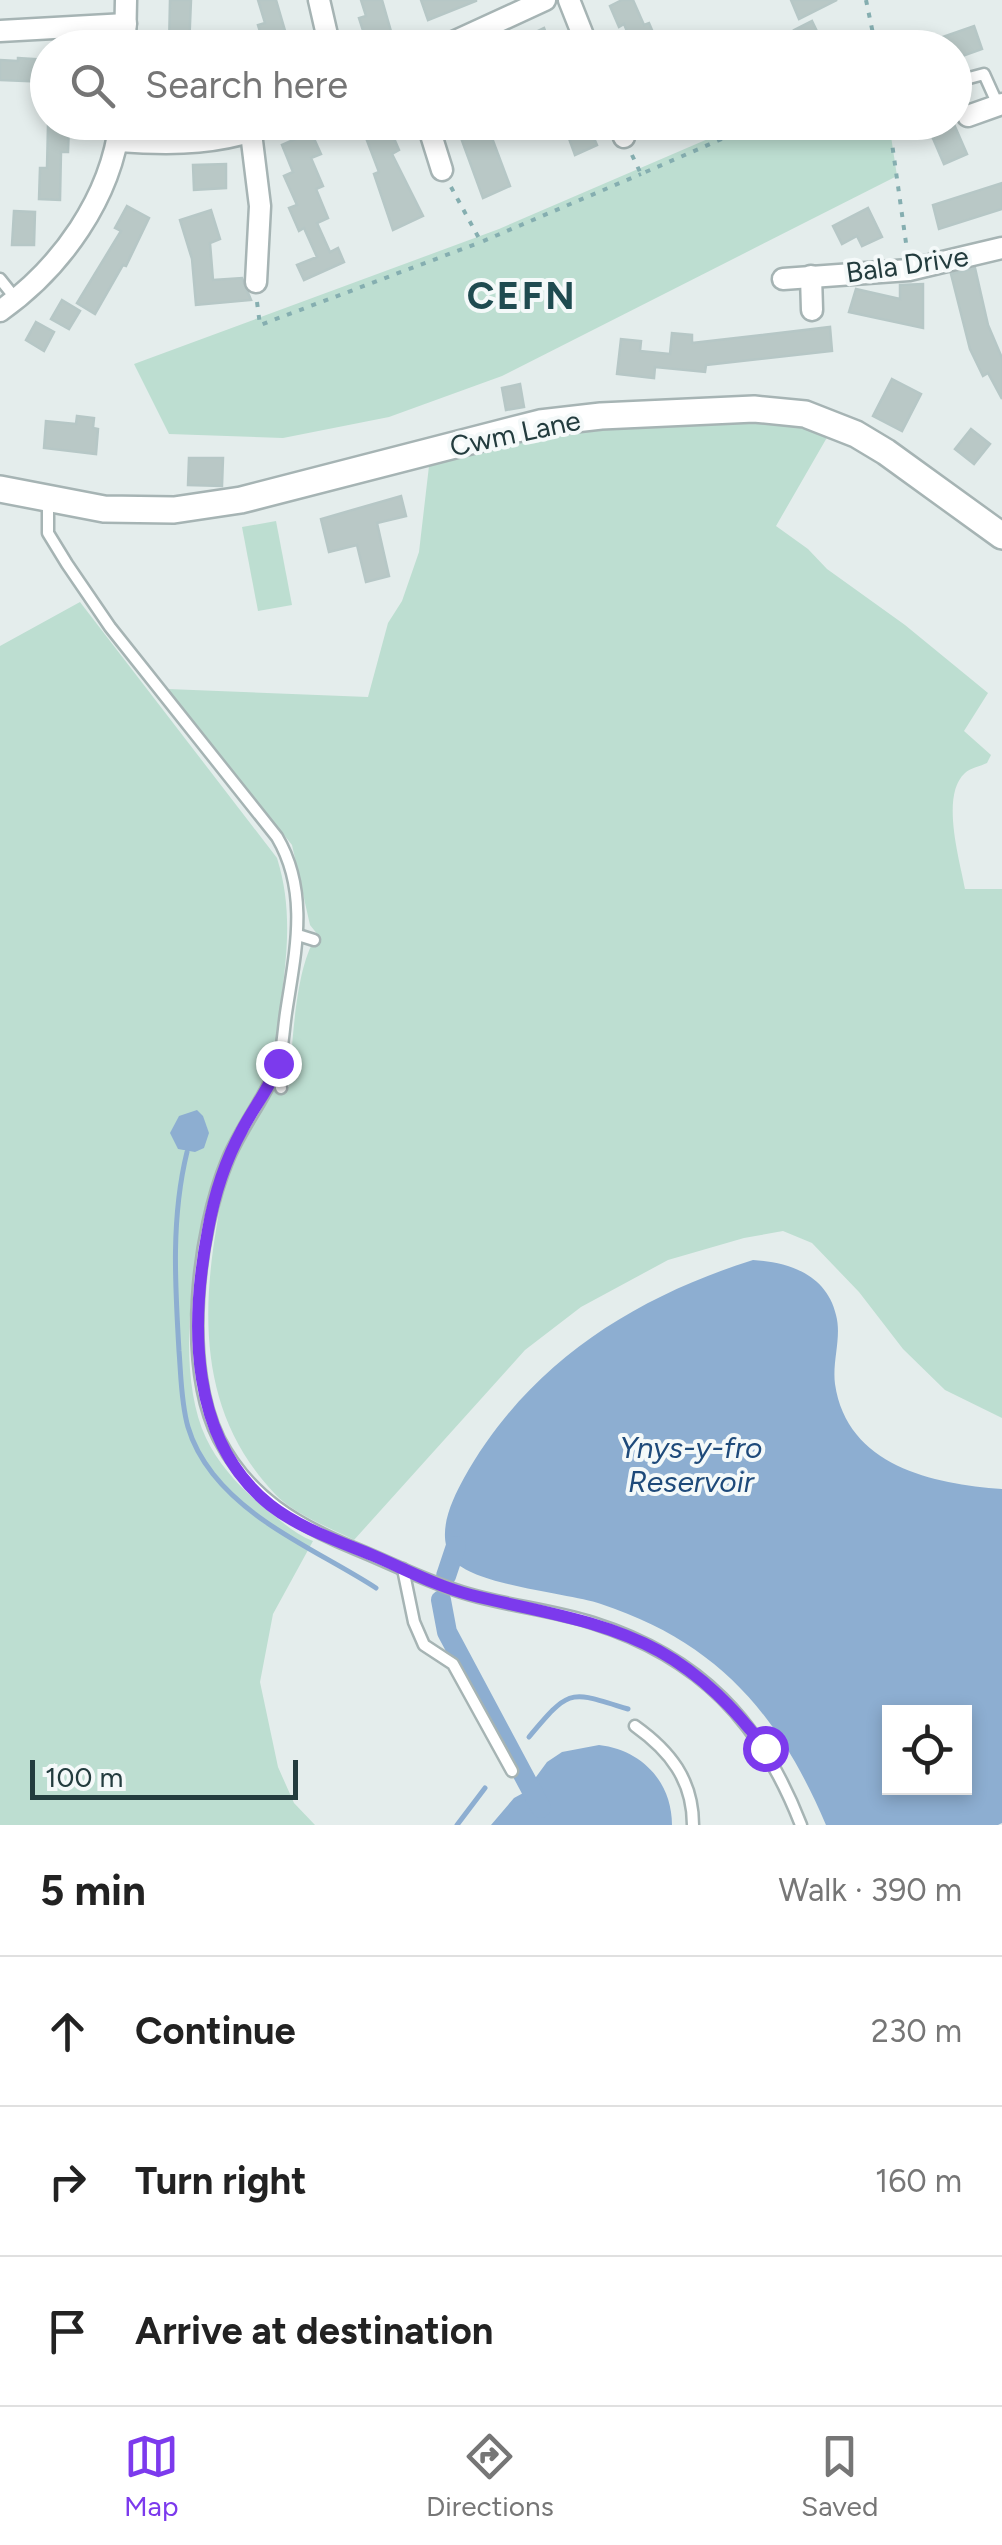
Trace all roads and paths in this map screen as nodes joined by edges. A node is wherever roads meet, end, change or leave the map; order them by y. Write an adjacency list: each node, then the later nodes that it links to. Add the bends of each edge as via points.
1 (126, 0): 7 (street)
2 (319, 0): 9 (street)
3 (545, 0): 6 (street)
4 (569, 0): 11 (street)
5 (866, 0): 12 (path)
6 (522, 5): 10 (street)
7 (126, 24): 8 (street); 13 (street)
8 (126, 30)
9 (326, 30)
10 (474, 30)
11 (581, 30)
12 (872, 30)
13 (0, 31)
14 (972, 77): 15 (lane, via 984,74)
15 (1000, 105): 16 (street)
16 (972, 115)
17 (117, 140): 32 (street, via 103,187 66,250)
18 (154, 140): 19 (street)
19 (201, 140)
20 (253, 140): 31 (street, via 260,206)
21 (432, 140): 24 (street)
22 (716, 140): 25 (path)
23 (891, 140): 27 (path)
24 (442, 170): 25 (path)
25 (481, 242): 34 (path, via 260,325)
26 (1002, 249): 27 (street, Bala Drive)
27 (909, 270): 28 (street, Bala Drive)
28 (811, 276): 30 (street, Bala Drive); 33 (street, Bala Drive)
29 (0, 279): 32 (lane)
30 (783, 280)
31 (256, 282)
32 (8, 306)
33 (812, 310)
34 (258, 318)
35 (0, 489): 36 (street, Cwm Lane)
36 (48, 500): 37 (street, Cwm Lane, via 174,510 241,500 540,423 754,409 805,414 856,434); 38 (lane, via 48,532 67,564 285,850)
37 (1002, 536)
38 (298, 934): 39 (lane); 40 (lane)
39 (314, 935)
40 (278, 1063): 41 (lane); 42 (lane, via 226,1163 208,1226 198,1331 204,1398 233,1464 271,1506)
41 (281, 1088)
42 (403, 1569): 44 (lane, via 424,1645 453,1664); 45 (lane, via 466,1594 594,1623 686,1668 765,1748)
43 (634, 1726): 46 (lane, via 678,1766)
44 (512, 1771)
45 (800, 1824)
46 (693, 1825)

